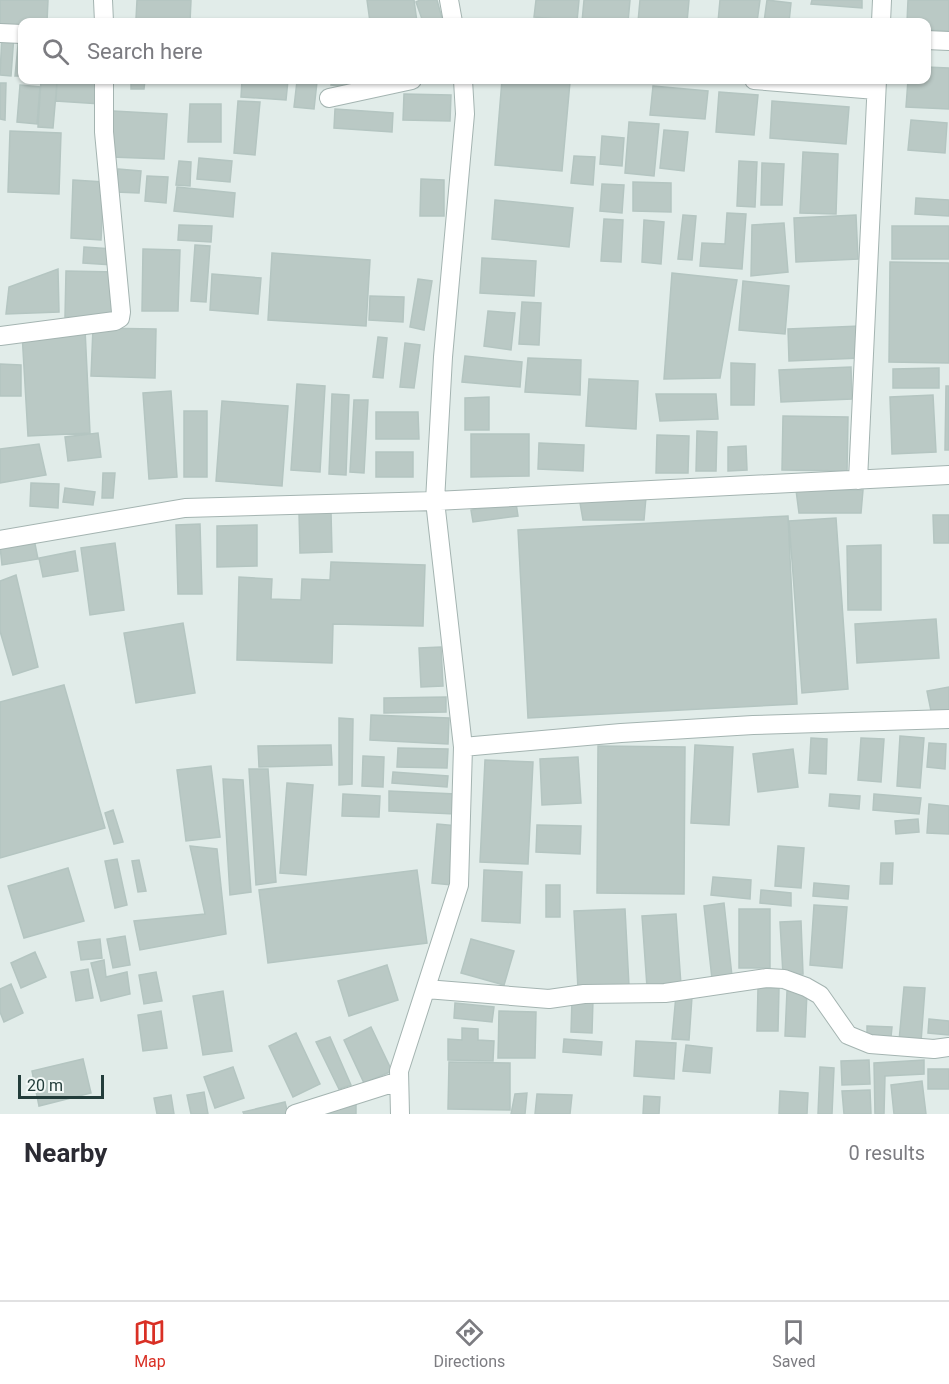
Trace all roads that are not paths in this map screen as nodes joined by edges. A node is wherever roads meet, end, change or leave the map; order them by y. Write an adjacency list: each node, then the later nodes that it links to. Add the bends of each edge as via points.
1 (103, 0): 4 (street)
2 (449, 0): 5 (street)
3 (882, 0): 6 (street)
4 (104, 18)
5 (452, 18)
6 (881, 18)
7 (0, 33): 8 (street)
8 (18, 34)
9 (931, 40): 10 (street)
10 (949, 41)
11 (104, 84): 17 (street, via 104,132 120,318)
12 (394, 84): 16 (street)
13 (463, 84): 20 (street, via 465,114 443,357)
14 (852, 84): 15 (street)
15 (877, 85): 19 (street)
16 (329, 98)
17 (0, 336)
18 (949, 475): 19 (street)
19 (858, 480): 20 (street)
20 (435, 501): 21 (street, via 185,508); 23 (street)
21 (0, 540)
22 (949, 719): 23 (street, via 621,733)
23 (463, 747): 24 (street, via 459,885)
24 (426, 989): 25 (street, via 549,999 584,994 665,993 784,979 820,995 848,1035 870,1044); 26 (street)
25 (949, 1047)
26 (399, 1081): 27 (street); 28 (street)
27 (295, 1114)
28 (400, 1114)

